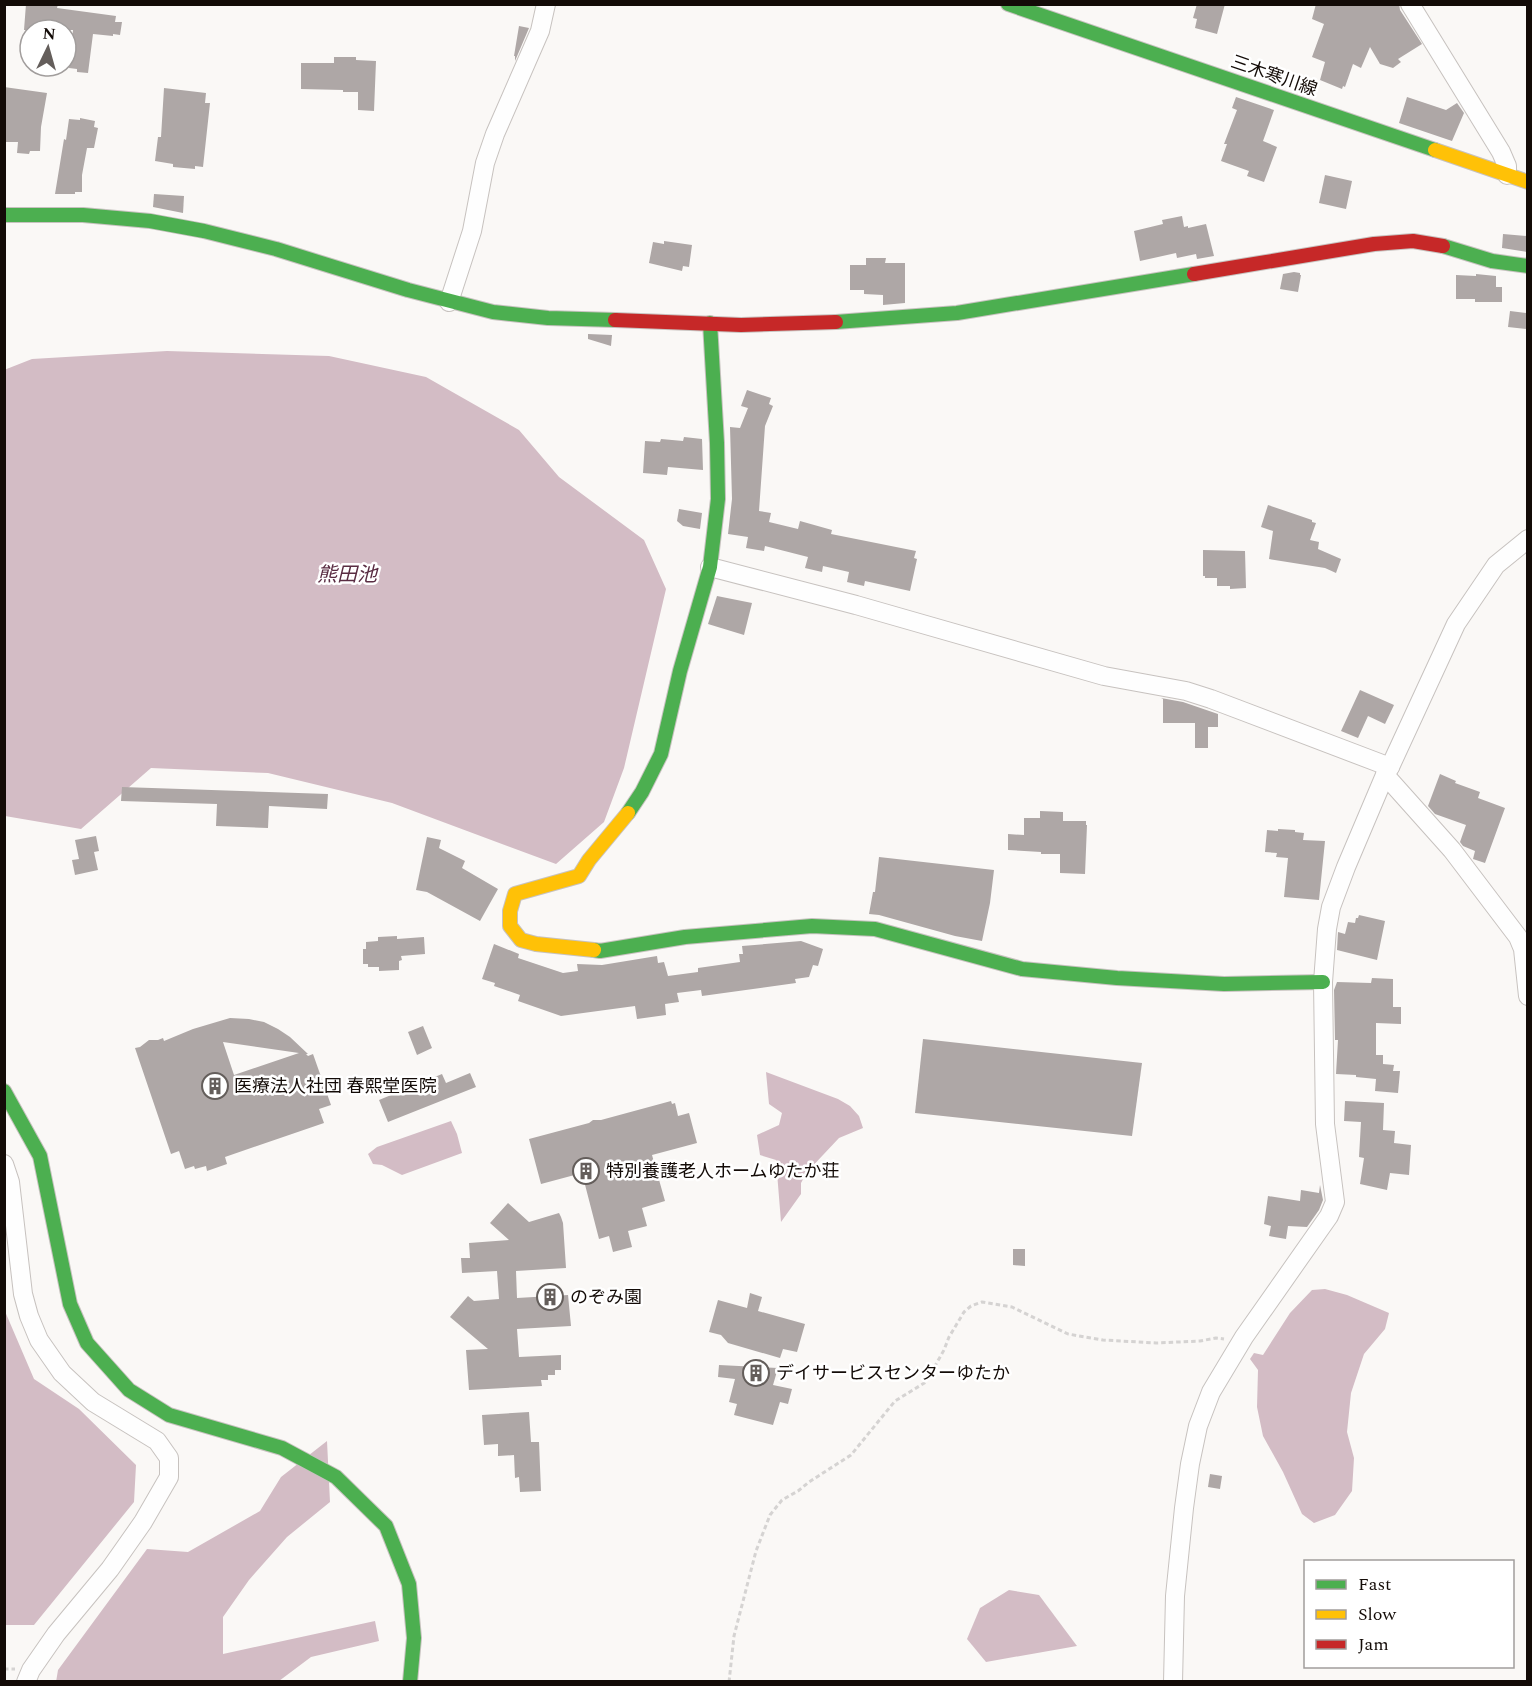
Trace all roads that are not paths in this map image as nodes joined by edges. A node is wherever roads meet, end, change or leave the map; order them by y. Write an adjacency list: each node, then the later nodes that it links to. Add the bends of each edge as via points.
1 (546, 4): 8 (street, via 540,31 485,163 472,231)
2 (1008, 4): 4 (street, 三木寒川線)
3 (1410, 4): 4 (street, via 1501,152)
4 (1507, 175): 5 (street, 三木寒川線)
5 (1527, 182)
6 (4, 215): 8 (street, via 82,215 204,231)
7 (1527, 266): 9 (street, via 1433,243 1384,243 957,313 846,322)
8 (449, 302): 9 (street, via 548,318)
9 (710, 323): 11 (street, via 718,499)
10 (1527, 539): 12 (street, via 1496,565 1456,624)
11 (710, 567): 12 (street, via 1104,676 1186,691); 13 (street, via 674,692 661,754 642,792 579,876 515,894 510,926 521,940 600,951 685,936 812,926 874,929 1022,969 1224,984)
12 (1388, 771): 13 (street, via 1331,907); 14 (street, via 1518,937)
13 (1323, 982): 19 (street, via 1325,1124 1335,1202 1244,1337 1211,1392 1198,1426 1175,1596)
14 (1527, 996)
15 (4, 1091): 18 (street, via 40,1156 70,1304 87,1343 129,1390 169,1415 282,1448 336,1477 386,1526 409,1584 414,1638)
16 (4, 1164): 17 (street, via 10,1182 23,1294 39,1340 62,1373 93,1402 157,1441 169,1458 170,1477 110,1569 57,1634)
17 (26, 1682)
18 (410, 1682)
19 (1173, 1682)

